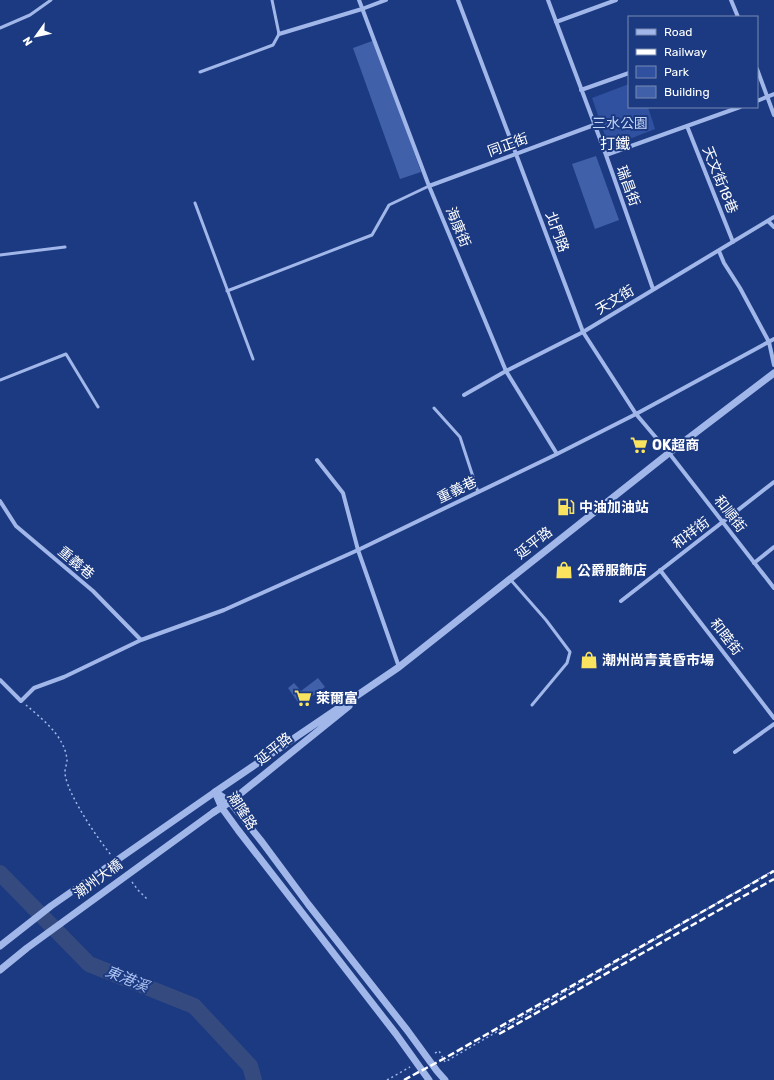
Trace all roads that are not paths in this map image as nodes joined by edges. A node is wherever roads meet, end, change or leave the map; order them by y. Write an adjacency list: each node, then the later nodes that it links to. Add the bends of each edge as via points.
1 (52, 0): 12 (lane, via 30,15)
2 (272, 0): 13 (lane)
3 (359, 0): 9 (street, 海康街)
4 (386, 0): 9 (street)
5 (458, 0): 25 (street, 北門路)
6 (548, 0): 11 (street, 瑞昌街)
7 (616, 0): 11 (street)
8 (731, 0): 10 (street)
9 (362, 9): 13 (street); 27 (street, 海康街)
10 (738, 16)
11 (556, 22): 17 (street, 瑞昌街)
12 (0, 28)
13 (279, 34): 14 (lane, via 273,44)
14 (200, 72)
15 (758, 72): 19 (street)
16 (628, 73): 17 (street)
17 (581, 90): 23 (street, 瑞昌街)
18 (774, 94): 19 (street)
19 (767, 97): 20 (street); 22 (street)
20 (758, 101)
21 (737, 108): 24 (street)
22 (774, 115)
23 (594, 125): 25 (street, 同正街); 26 (street, 瑞昌街)
24 (687, 126): 26 (street); 32 (street, 天文街18巷)
25 (516, 154): 27 (street, 同正街); 38 (street, 北門路)
26 (606, 156): 36 (street, 瑞昌街)
27 (429, 186): 37 (lane, via 389,206 372,235); 43 (street, 海康街)
28 (195, 203): 37 (lane)
29 (774, 217): 30 (street, 天文街)
30 (768, 221): 31 (street); 32 (street, 天文街)
31 (774, 227)
32 (733, 242): 34 (street, 天文街)
33 (65, 247): 35 (lane)
34 (719, 251): 36 (street, 天文街); 40 (street)
35 (0, 254)
36 (653, 289): 38 (street, 天文街)
37 (227, 291): 41 (lane)
38 (583, 332): 43 (street, 天文街); 49 (street, 北門路)
39 (774, 339): 40 (street, 重義巷)
40 (768, 342): 42 (street); 49 (street, 重義巷)
41 (253, 359)
42 (774, 365)
43 (506, 371): 46 (street, 天文街); 51 (street, 海康街)
44 (774, 373): 50 (street, 延平路)
45 (0, 380): 47 (lane, via 66,354)
46 (464, 394)
47 (98, 407)
48 (434, 408): 54 (lane, via 460,437)
49 (636, 414): 50 (street, 北門路); 51 (street, 重義巷)
50 (670, 453): 56 (street, 和順街); 61 (street, 延平路)
51 (557, 454): 54 (street, 重義巷)
52 (317, 460): 58 (street, via 343,493)
53 (774, 482): 56 (street, 和祥街)
54 (478, 492): 58 (street, 重義巷)
55 (0, 501): 64 (street, 重義巷, via 16,526 93,591)
56 (723, 522): 59 (street, 和順街); 60 (street, 和祥街)
57 (774, 546): 59 (street)
58 (358, 550): 64 (street, 重義巷, via 224,610); 65 (street)
59 (754, 563): 62 (street, 和順街)
60 (660, 570): 63 (street, 和祥街); 69 (street, 和睦街)
61 (510, 579): 65 (street, 延平路); 68 (lane, via 570,652 567,663)
62 (774, 588)
63 (621, 601)
64 (141, 640): 67 (street, 重義巷, via 64,677 34,688 21,701)
65 (398, 667): 66 (street, 延平路)
66 (387, 675): 72 (street, 延平路); 73 (street, 延平路)
67 (0, 680)
68 (532, 705)
69 (774, 718)
70 (774, 724): 71 (street)
71 (735, 752)
72 (215, 792): 73 (street, 潮隆路); 74 (street, 潮隆路); 76 (street, 潮州大橋, bridge, via 51,906)
73 (230, 802): 74 (street, 延平路); 79 (street, 潮隆路)
74 (222, 808): 75 (street, 延平路); 78 (street, 潮隆路)
75 (214, 812): 77 (street, 潮州大橋, bridge)
76 (0, 946)
77 (0, 970)
78 (429, 1080)
79 (445, 1080)

